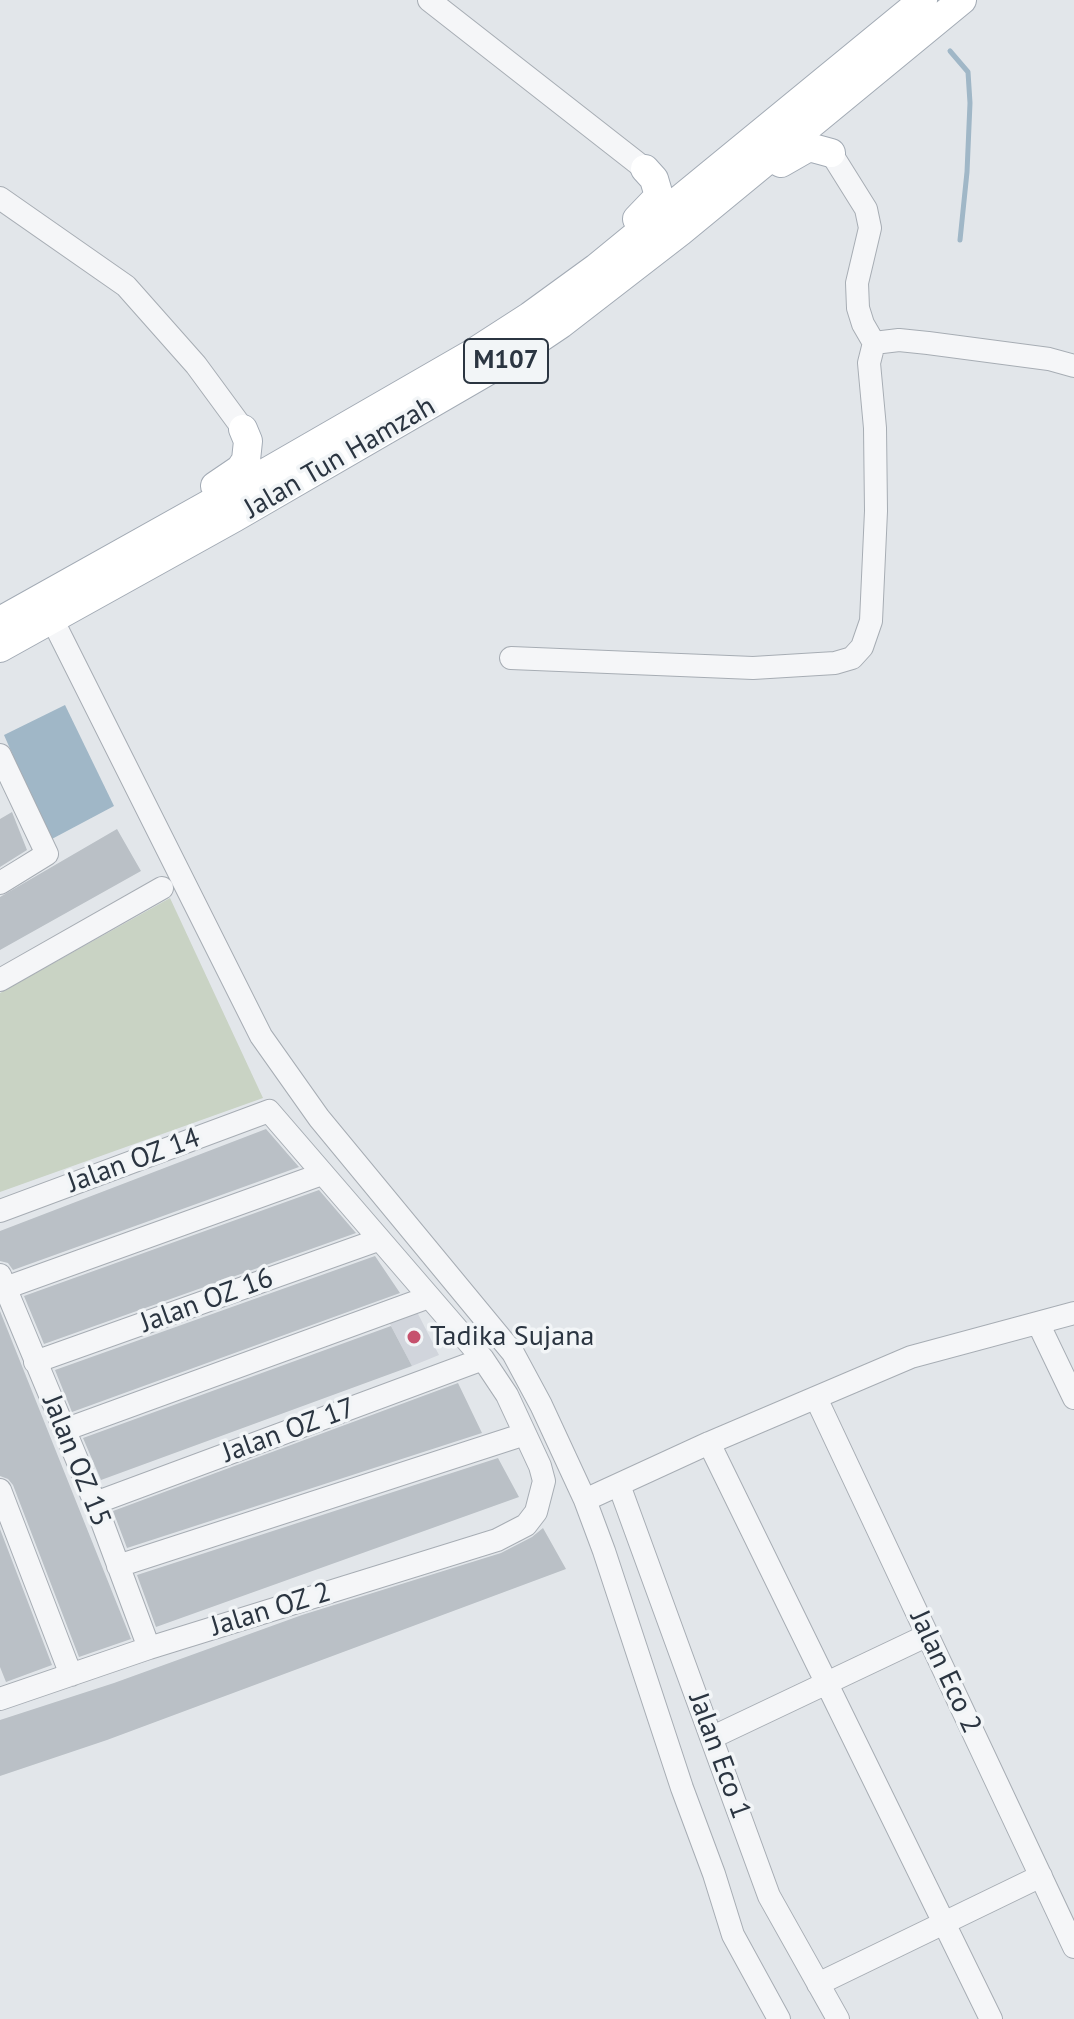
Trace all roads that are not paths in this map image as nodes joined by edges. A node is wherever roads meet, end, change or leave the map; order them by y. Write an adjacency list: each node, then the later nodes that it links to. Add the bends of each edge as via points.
1 (429, 0): 7 (street)
2 (923, 0): 5 (main road, Jalan Tun Hamzah / M107)
3 (962, 0): 4 (main road, Jalan Tun Hamzah / M107)
4 (922, 33): 6 (main road, via 834,121 827,142); 9 (main road, Jalan Tun Hamzah / M107)
5 (803, 98): 7 (main road, via 690,176 676,179); 10 (main road, Jalan Tun Hamzah / M107)
6 (831, 153): 9 (main road, via 809,147 793,155); 11 (street, via 866,209 870,228 857,283 858,308)
7 (645, 169): 10 (main road, via 658,188 655,203)
8 (0, 198): 14 (street, via 126,286 196,365)
9 (680, 232): 16 (main road, Jalan Tun Hamzah / M107, via 561,324 478,378)
10 (530, 316): 13 (main road, Jalan Tun Hamzah / M107)
11 (874, 343): 12 (street, via 928,343); 19 (street, via 869,363 876,511 871,621 852,658 753,668)
12 (1074, 366)
13 (430, 378): 14 (main road, via 286,447 274,449); 15 (main road, Jalan Tun Hamzah / M107)
14 (243, 429): 15 (main road, via 249,453 240,469)
15 (64, 586): 17 (main road, Jalan Tun Hamzah / M107)
16 (52, 619): 18 (main road, Jalan Tun Hamzah / M107); 41 (street, via 261,1036 319,1118 513,1353)
17 (0, 621)
18 (0, 648)
19 (511, 658)
20 (0, 755): 21 (street)
21 (8, 794): 22 (street, via 47,854)
22 (0, 883)
23 (162, 888): 24 (street)
24 (0, 980)
25 (322, 1174): 26 (street, Jalan OZ 14, via 269,1111); 27 (street); 28 (street)
26 (0, 1211)
27 (378, 1240): 29 (street); 33 (street, Jalan OZ 16)
28 (3, 1282): 33 (street, Jalan OZ 15)
29 (429, 1297): 32 (street); 36 (street)
30 (1074, 1313): 31 (street)
31 (1038, 1323): 34 (street, via 911,1357); 35 (street)
32 (483, 1359): 37 (street); 42 (street, Jalan OZ 17)
33 (35, 1362): 36 (street, Jalan OZ 15)
34 (816, 1398): 38 (street); 44 (street, Jalan Eco 2)
35 (1074, 1398)
36 (64, 1430): 42 (street, Jalan OZ 15)
37 (525, 1434): 43 (street); 45 (street, Jalan OZ 2, via 544,1481 536,1512 526,1525 497,1540)
38 (709, 1443): 39 (street); 47 (street)
39 (619, 1485): 41 (street); 49 (street, Jalan Eco 1)
40 (0, 1490): 46 (street)
41 (585, 1500): 54 (street, via 733,1935)
42 (95, 1503): 43 (street, Jalan OZ 15)
43 (118, 1566): 45 (street, Jalan OZ 15)
44 (928, 1635): 47 (street); 50 (street, Jalan Eco 2)
45 (149, 1648): 46 (street, Jalan OZ 2)
46 (71, 1675): 48 (street, Jalan OZ 2)
47 (826, 1683): 49 (street); 51 (street)
48 (0, 1699)
49 (713, 1737): 53 (street, Jalan Eco 1, via 769,1896)
50 (1041, 1876): 51 (street); 52 (street, Jalan Eco 2)
51 (944, 1923): 53 (street); 56 (street)
52 (1074, 1947)
53 (818, 1984): 55 (street, Jalan Eco 1)
54 (779, 2019)
55 (838, 2019)
56 (991, 2019)

